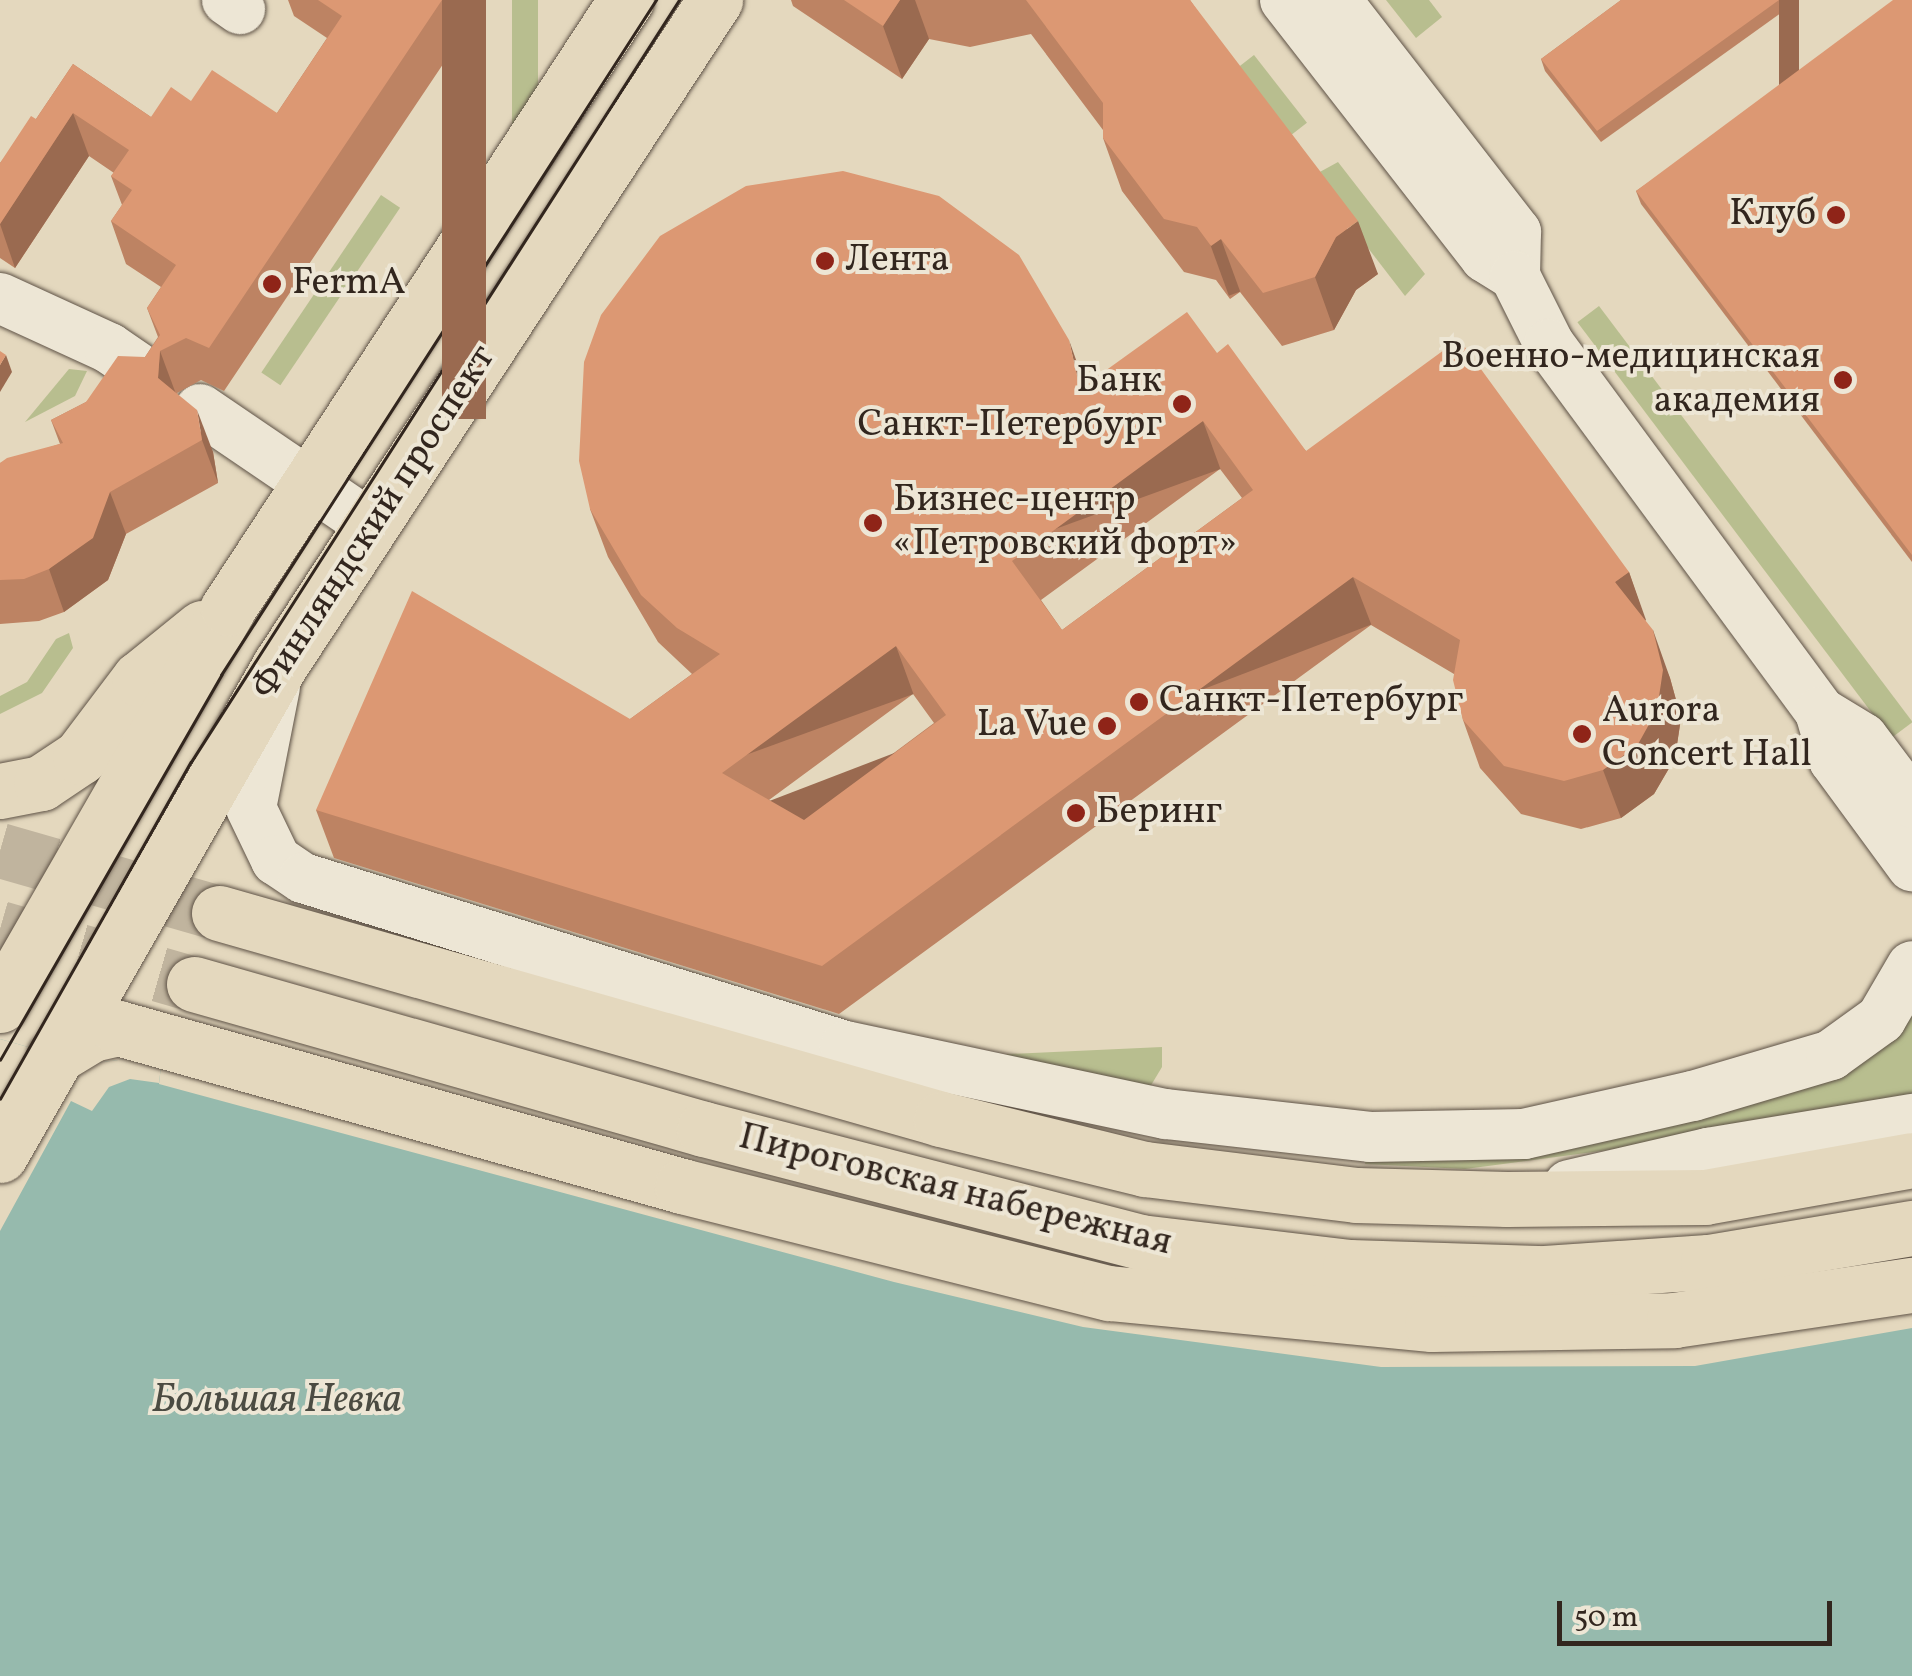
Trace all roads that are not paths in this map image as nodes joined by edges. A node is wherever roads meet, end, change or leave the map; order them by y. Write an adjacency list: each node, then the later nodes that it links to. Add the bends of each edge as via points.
1 (626, 0): 9 (main road, Финляндский проспект)
2 (715, 0): 10 (main road, Финляндский проспект)
3 (1285, 0): 5 (street, via 1484,257)
4 (1336, 0): 5 (street, via 1516,232)
5 (1515, 276): 13 (street, via 1549,344)
6 (0, 298): 7 (street, via 109,348)
7 (147, 374)
8 (200, 409): 9 (street)
9 (310, 483): 10 (street); 11 (main road, Финляндский проспект)
10 (371, 525): 12 (main road, Финляндский проспект)
11 (228, 608): 14 (main road, via 139,679 80,756 41,784); 20 (main road, Финляндский проспект)
12 (280, 665): 18 (street, via 251,808 276,860 303,878 845,1046 1166,1114 1370,1136 1524,1134 1693,1096 1830,1055 1881,1020); 21 (main road, Финляндский проспект)
13 (1820, 712): 15 (street, via 1862,738); 16 (street, via 1834,760)
14 (0, 791)
15 (1912, 802)
16 (1912, 866)
17 (219, 913): 25 (main road, Пироговская набережная, via 922,1114 1145,1169 1356,1195)
18 (1912, 966)
19 (194, 984): 26 (main road, Пироговская набережная, via 704,1129 1140,1242 1350,1267 1545,1273 1708,1262)
20 (0, 1005)
21 (54, 1057): 23 (main road, Финляндский проспект); 27 (main road, via 92,1034 118,1028 682,1186 1109,1293 1432,1324 1674,1320)
22 (1912, 1118): 25 (street, via 1708,1152)
23 (0, 1155)
24 (1912, 1160): 25 (main road, Пироговская набережная, via 1706,1197)
25 (1507, 1200)
26 (1912, 1228)
27 (1912, 1285)

